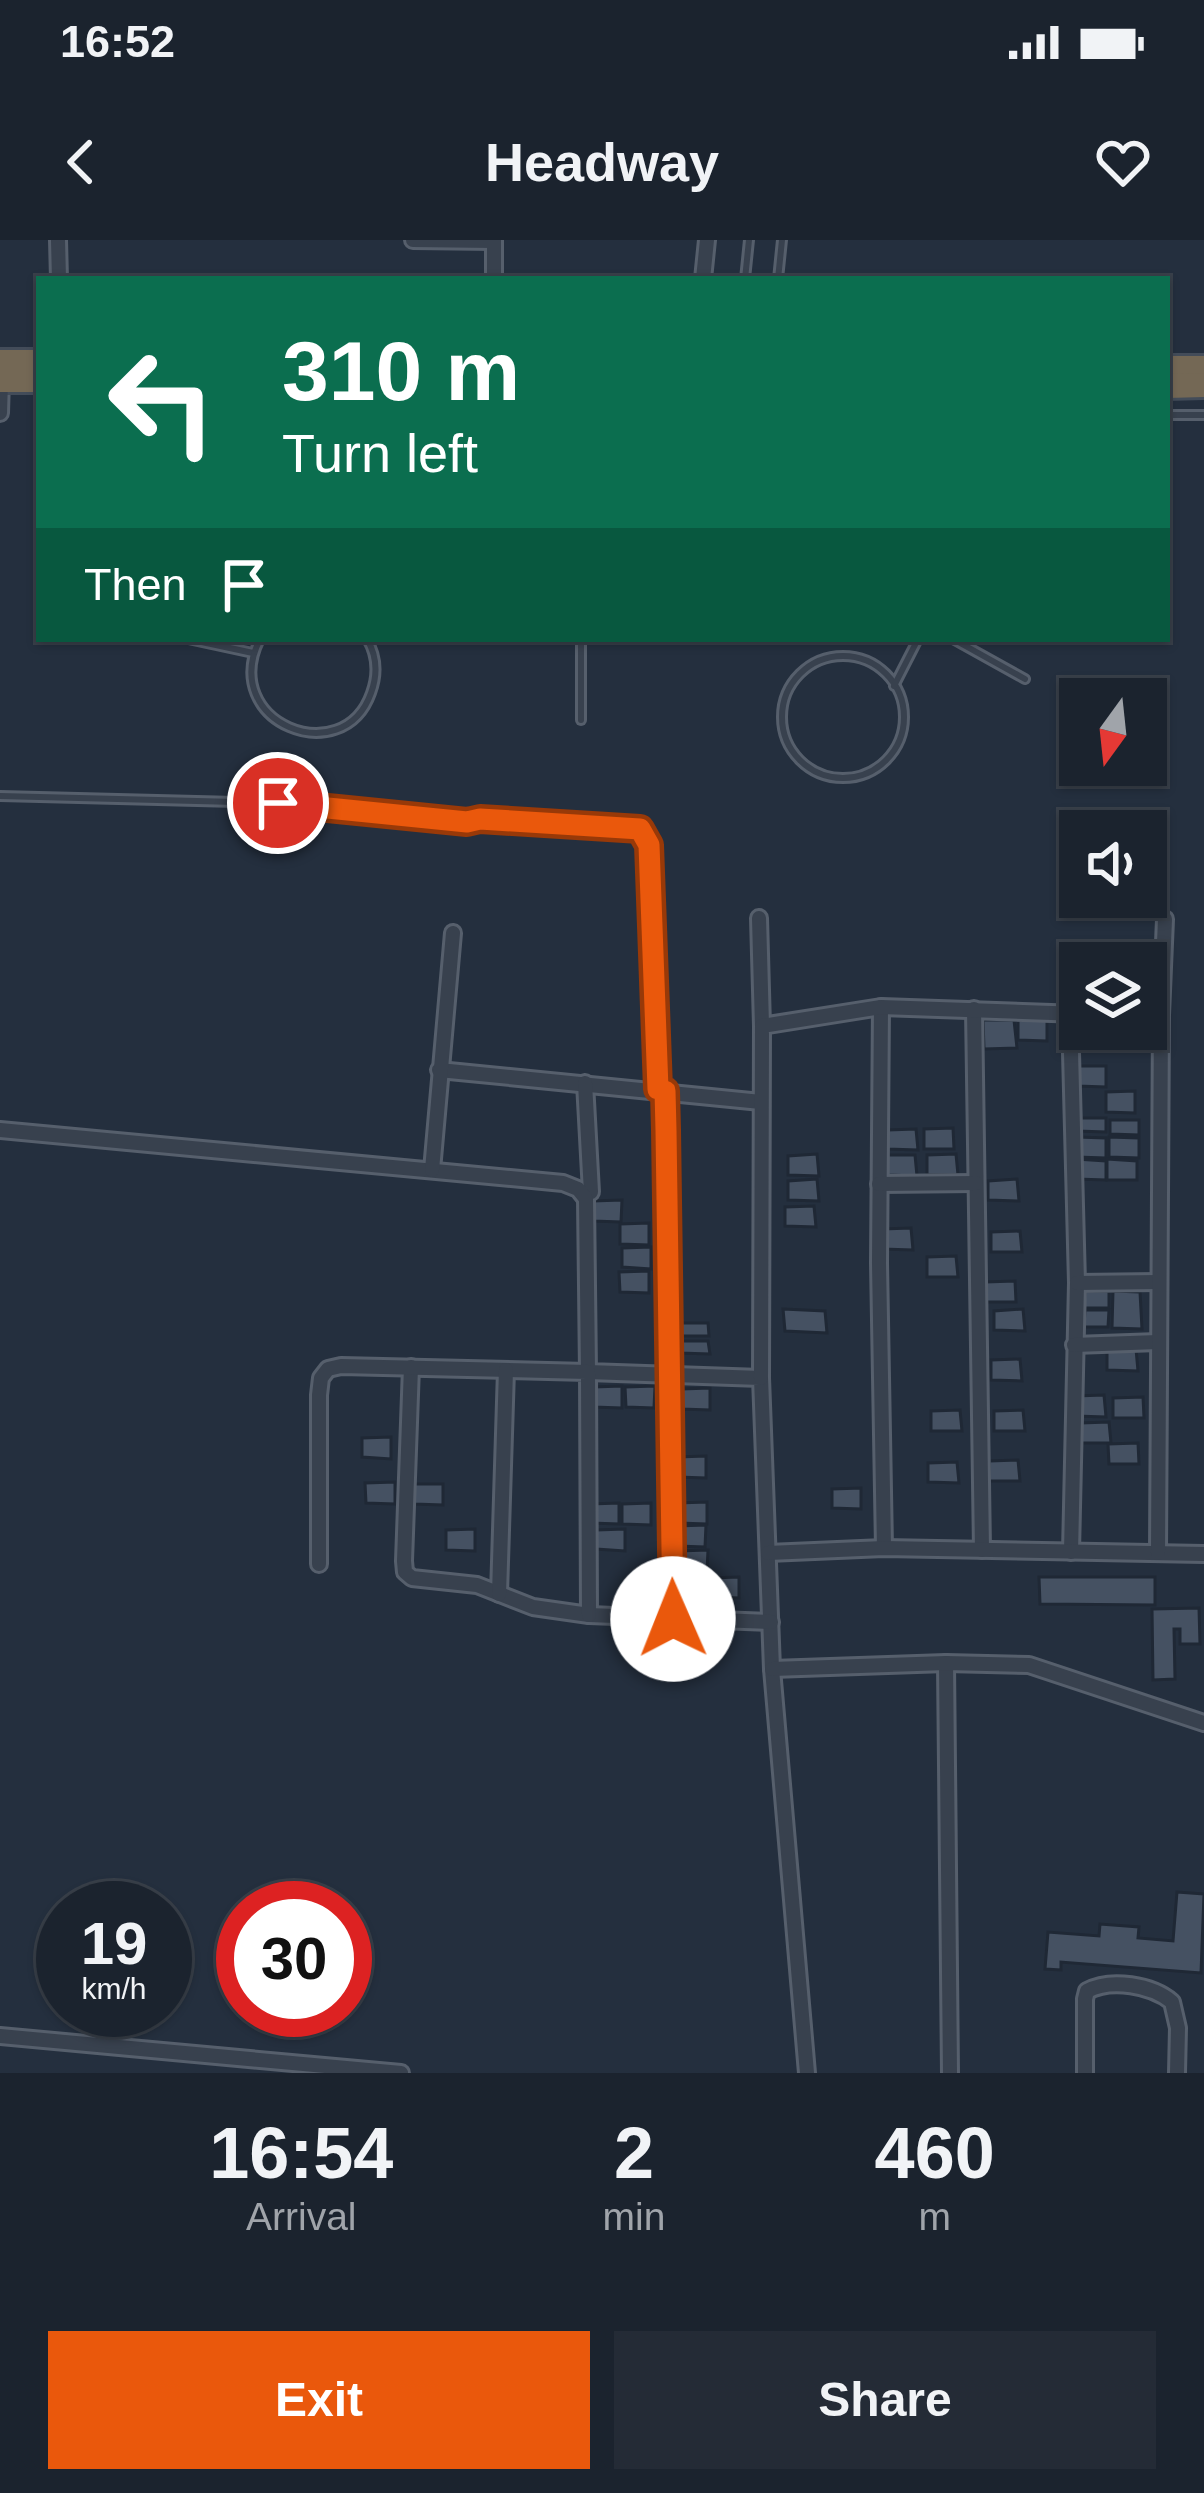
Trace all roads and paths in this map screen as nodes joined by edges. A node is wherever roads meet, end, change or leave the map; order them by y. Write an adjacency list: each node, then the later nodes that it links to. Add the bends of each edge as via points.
1 (58, 240): 7 (street)
2 (413, 240): 3 (street)
3 (494, 240): 8 (street)
4 (707, 240): 9 (street)
5 (749, 240): 10 (lane)
6 (782, 240): 11 (lane)
7 (58, 276)
8 (494, 276)
9 (703, 276)
10 (745, 276)
11 (778, 276)
12 (0, 362): 13 (highway)
13 (36, 362)
14 (1170, 368): 15 (highway)
15 (1204, 368)
16 (0, 380): 17 (highway); 20 (street)
17 (36, 380)
18 (1170, 386): 19 (highway)
19 (1204, 386)
20 (0, 413)
21 (1170, 415): 22 (lane)
22 (1204, 415)
23 (212, 642): 29 (lane)
24 (258, 642): 29 (lane)
25 (368, 642): 29 (lane, via 376,670 368,703 327,732 284,727 266,713 250,673)
26 (581, 642): 32 (lane)
27 (916, 642): 31 (lane)
28 (960, 642): 30 (lane)
29 (253, 652)
30 (1024, 679)
31 (894, 686): 31 (lane, via 904,728 896,748 857,777 815,771 786,740 784,700 818,661 860,658)
32 (580, 720)
33 (0, 796): 34 (lane)
34 (317, 804): 47 (street, via 467,822 640,829 649,845 658,1089)
35 (759, 918): 42 (street)
36 (1166, 919): 38 (street)
37 (453, 933): 45 (street)
38 (1163, 942)
39 (881, 1007): 40 (street); 42 (street); 52 (street)
40 (974, 1009): 41 (street); 51 (street)
41 (1059, 1013)
42 (762, 1026): 48 (street)
43 (1075, 1050): 54 (street)
44 (1154, 1050): 55 (street)
45 (439, 1070): 46 (street); 50 (street)
46 (585, 1083): 47 (street); 53 (street)
47 (665, 1091): 48 (street); 61 (street)
48 (760, 1102): 62 (street)
49 (0, 1130): 50 (street)
50 (432, 1170): 60 (street, via 563,1183 586,1199)
51 (976, 1183): 52 (street); 64 (street)
52 (880, 1184): 63 (street)
53 (591, 1192)
54 (1077, 1282): 55 (street); 57 (street)
55 (1159, 1282): 56 (street)
56 (1158, 1342): 57 (street); 67 (street)
57 (1075, 1345): 65 (street)
58 (411, 1367): 59 (street); 69 (street, via 341,1366 321,1378); 70 (street, via 405,1572)
59 (506, 1370): 60 (street); 70 (street)
60 (588, 1372): 61 (street); 71 (street)
61 (668, 1375): 62 (street); 72 (street)
62 (761, 1378): 66 (street)
63 (884, 1548): 64 (street); 66 (street)
64 (982, 1550): 65 (street)
65 (1071, 1552): 67 (street)
66 (768, 1553): 73 (street)
67 (1158, 1553): 68 (street)
68 (1204, 1554)
69 (319, 1564)
70 (499, 1594): 71 (street)
71 (589, 1616): 72 (street)
72 (673, 1619): 73 (street)
73 (771, 1622): 75 (street)
74 (946, 1663): 75 (street); 76 (street, via 1029,1665); 81 (street)
75 (772, 1669): 80 (street)
76 (1204, 1723)
77 (0, 2036): 78 (street)
78 (379, 2072): 79 (street)
79 (401, 2073)
80 (807, 2073)
81 (950, 2073)
82 (1084, 2073): 83 (street, via 1085,1999 1099,1986 1152,1990 1172,2002)
83 (1177, 2073)

